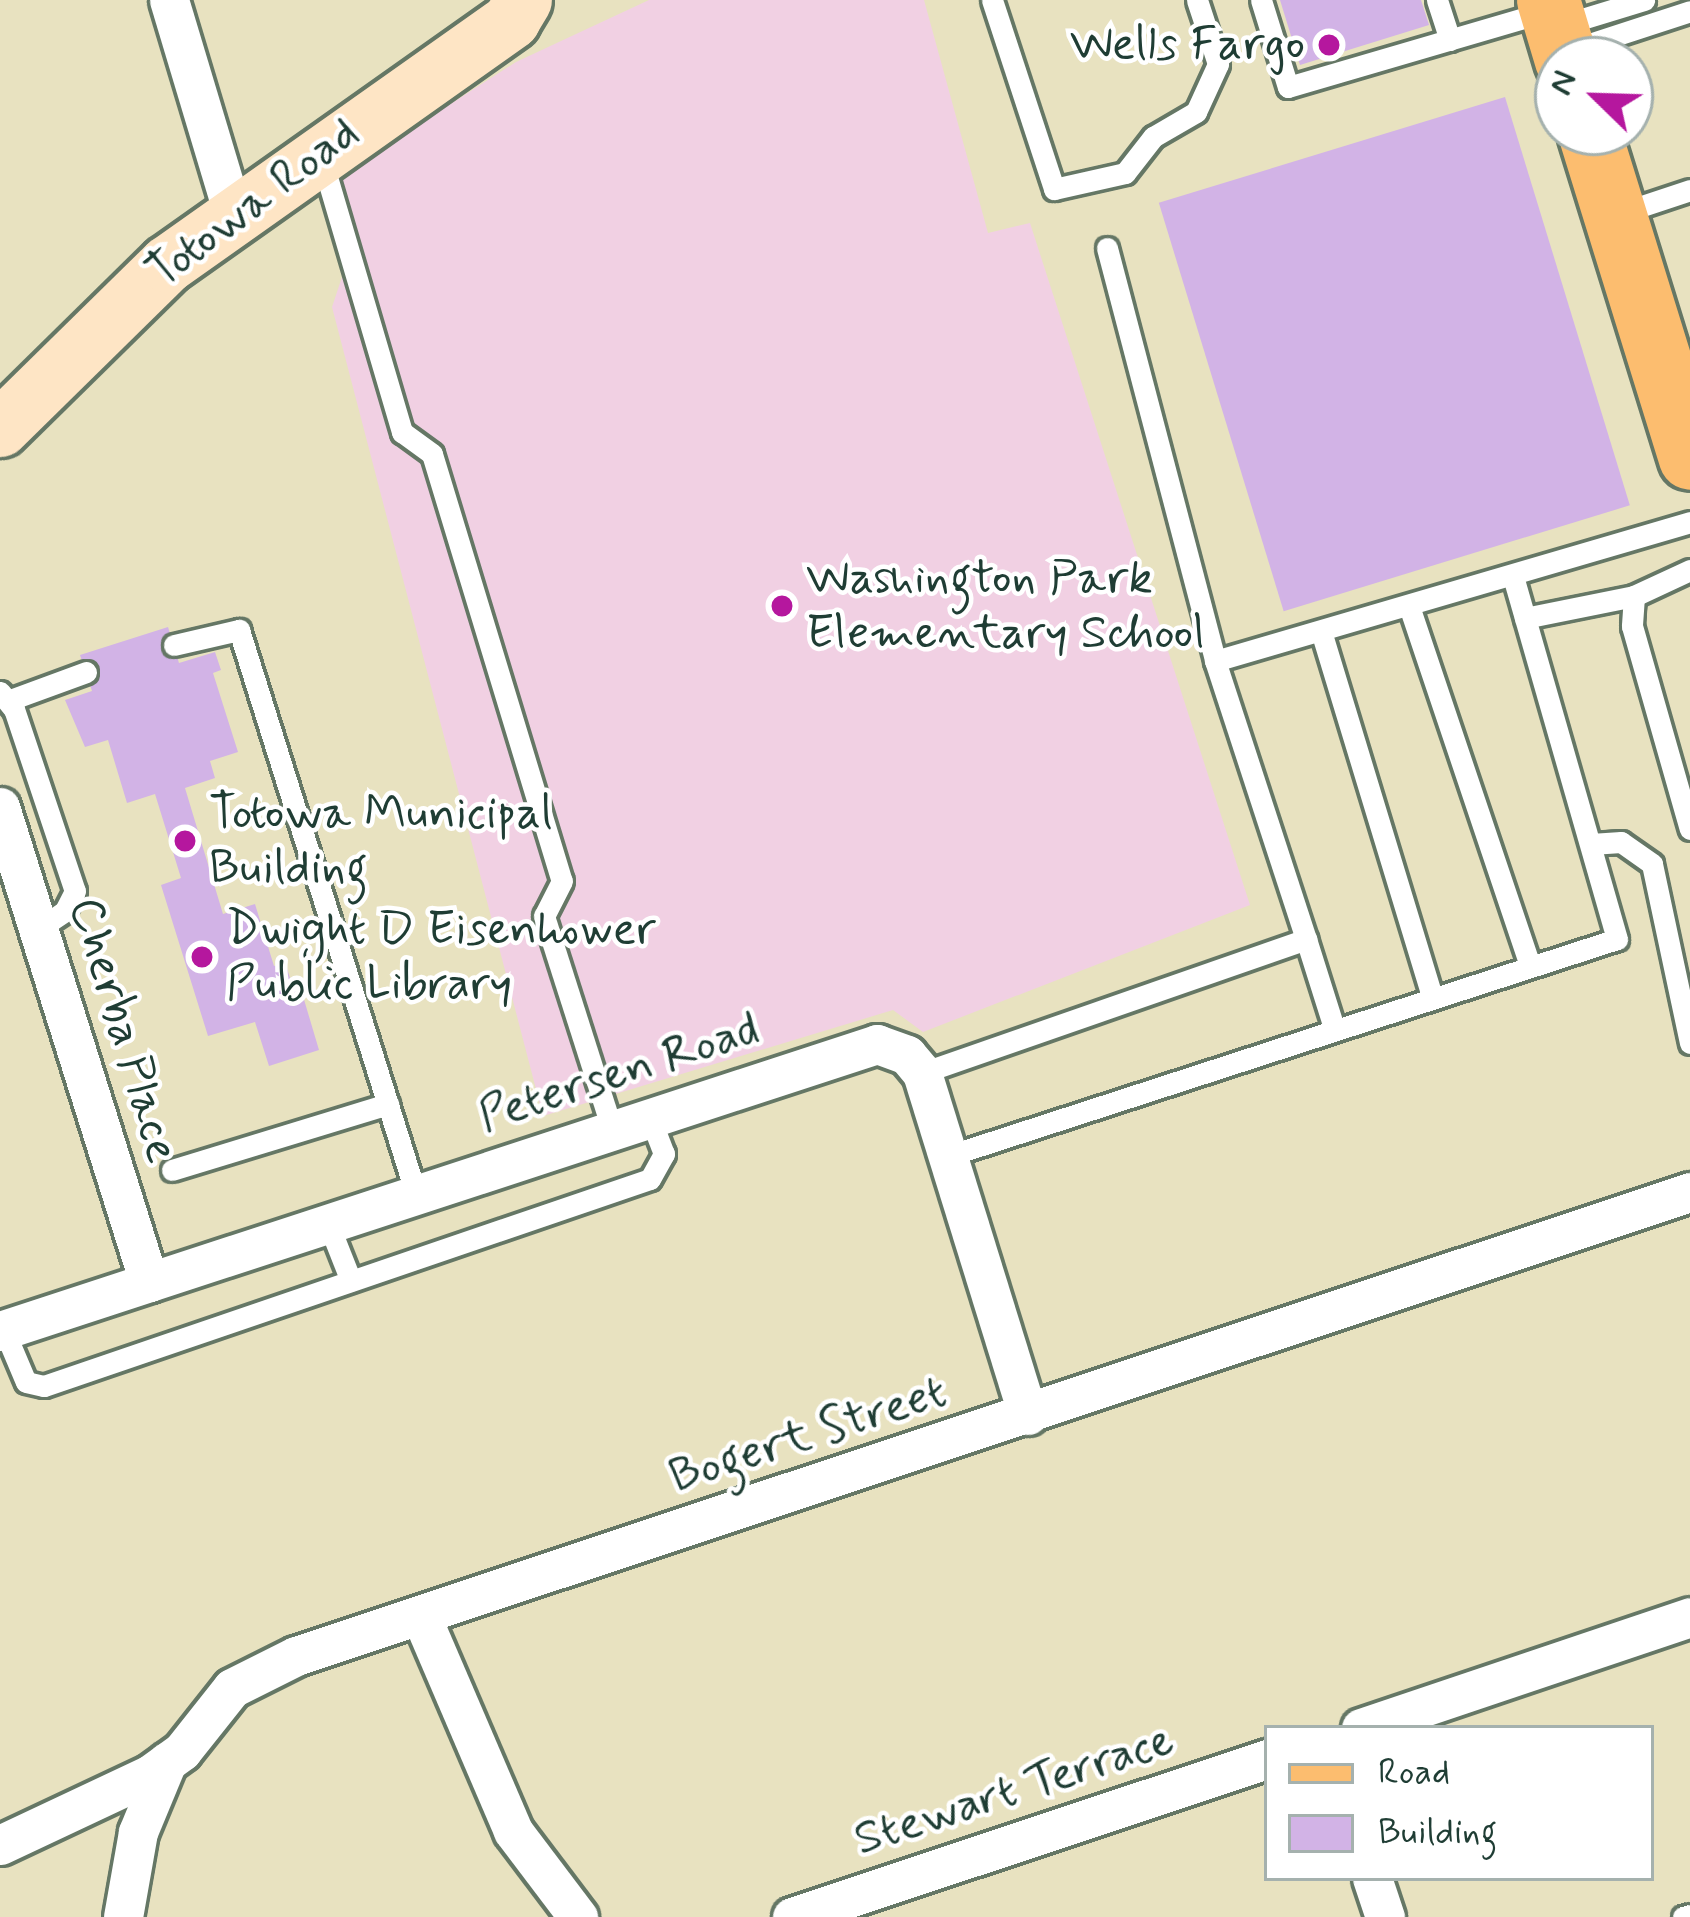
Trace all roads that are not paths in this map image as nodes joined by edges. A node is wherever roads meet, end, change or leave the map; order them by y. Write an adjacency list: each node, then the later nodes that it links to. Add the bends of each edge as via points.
1 (169, 0): 14 (street)
2 (524, 0): 11 (main road, Totowa Road, via 512,20)
3 (992, 0): 4 (lane, via 1054,189 1125,173 1153,137 1196,112 1218,64)
4 (1197, 0)
5 (1261, 0): 10 (lane, via 1288,87)
6 (1437, 0): 10 (lane)
7 (1644, 0): 9 (lane)
8 (1690, 11): 9 (lane)
9 (1557, 30): 10 (lane)
10 (1450, 40)
11 (319, 151): 14 (main road, Totowa Road); 43 (lane, via 402,432 432,454 562,881 544,916)
12 (1597, 156): 15 (main road)
13 (1690, 190): 15 (lane)
14 (233, 214): 18 (main road, Totowa Road, via 78,344)
15 (1615, 215): 17 (main road)
16 (1107, 248): 28 (lane)
17 (1674, 348): 19 (main road)
18 (0, 428)
19 (1690, 458)
20 (1690, 522): 22 (lane)
21 (1690, 570): 23 (lane)
22 (1513, 577): 24 (lane); 25 (lane)
23 (1634, 596): 25 (lane); 32 (lane, via 1632,626)
24 (1409, 606): 26 (lane); 36 (lane)
25 (1525, 618): 33 (lane)
26 (1321, 632): 28 (lane); 37 (lane)
27 (174, 645): 41 (lane, via 239,630)
28 (1215, 661): 35 (lane)
29 (86, 672): 30 (lane)
30 (5, 696): 34 (lane, via 75,891 65,910)
31 (0, 807): 34 (street, Cherba Place)
32 (1690, 829)
33 (1591, 844): 36 (lane, via 1617,939); 39 (lane, via 1621,842 1652,864)
34 (38, 929): 50 (street, Cherba Place)
35 (1306, 939): 38 (lane); 40 (lane)
36 (1530, 966): 37 (lane)
37 (1432, 997): 38 (lane)
38 (1334, 1028): 44 (lane)
39 (1690, 1043)
40 (922, 1073): 42 (street, Petersen Road, via 907,1055 878,1044); 44 (street)
41 (388, 1104): 45 (lane); 47 (lane)
42 (650, 1117): 43 (street, Petersen Road); 49 (lane, via 664,1154 650,1179)
43 (612, 1129): 47 (street, Petersen Road)
44 (948, 1156): 52 (street)
45 (172, 1170)
46 (1690, 1192): 52 (street, Bogert Street)
47 (416, 1194): 48 (street, Petersen Road)
48 (328, 1223): 49 (lane); 50 (street, Petersen Road)
49 (351, 1281): 51 (lane, via 44,1386 26,1382)
50 (149, 1282): 51 (street, Petersen Road)
51 (2, 1330)
52 (1028, 1415): 53 (street, Bogert Street)
53 (421, 1616): 57 (street, Bogert Street, via 259,1672 232,1688); 61 (street, via 513,1831)
54 (1690, 1617): 55 (street)
55 (1370, 1725)
56 (1264, 1761): 62 (street, Stewart Terrace)
57 (167, 1762): 58 (street, Bogert Street); 60 (street, via 138,1832)
58 (0, 1845)
59 (1373, 1881): 63 (street)
60 (123, 1917)
61 (578, 1917)
62 (792, 1917)
63 (1385, 1917)

